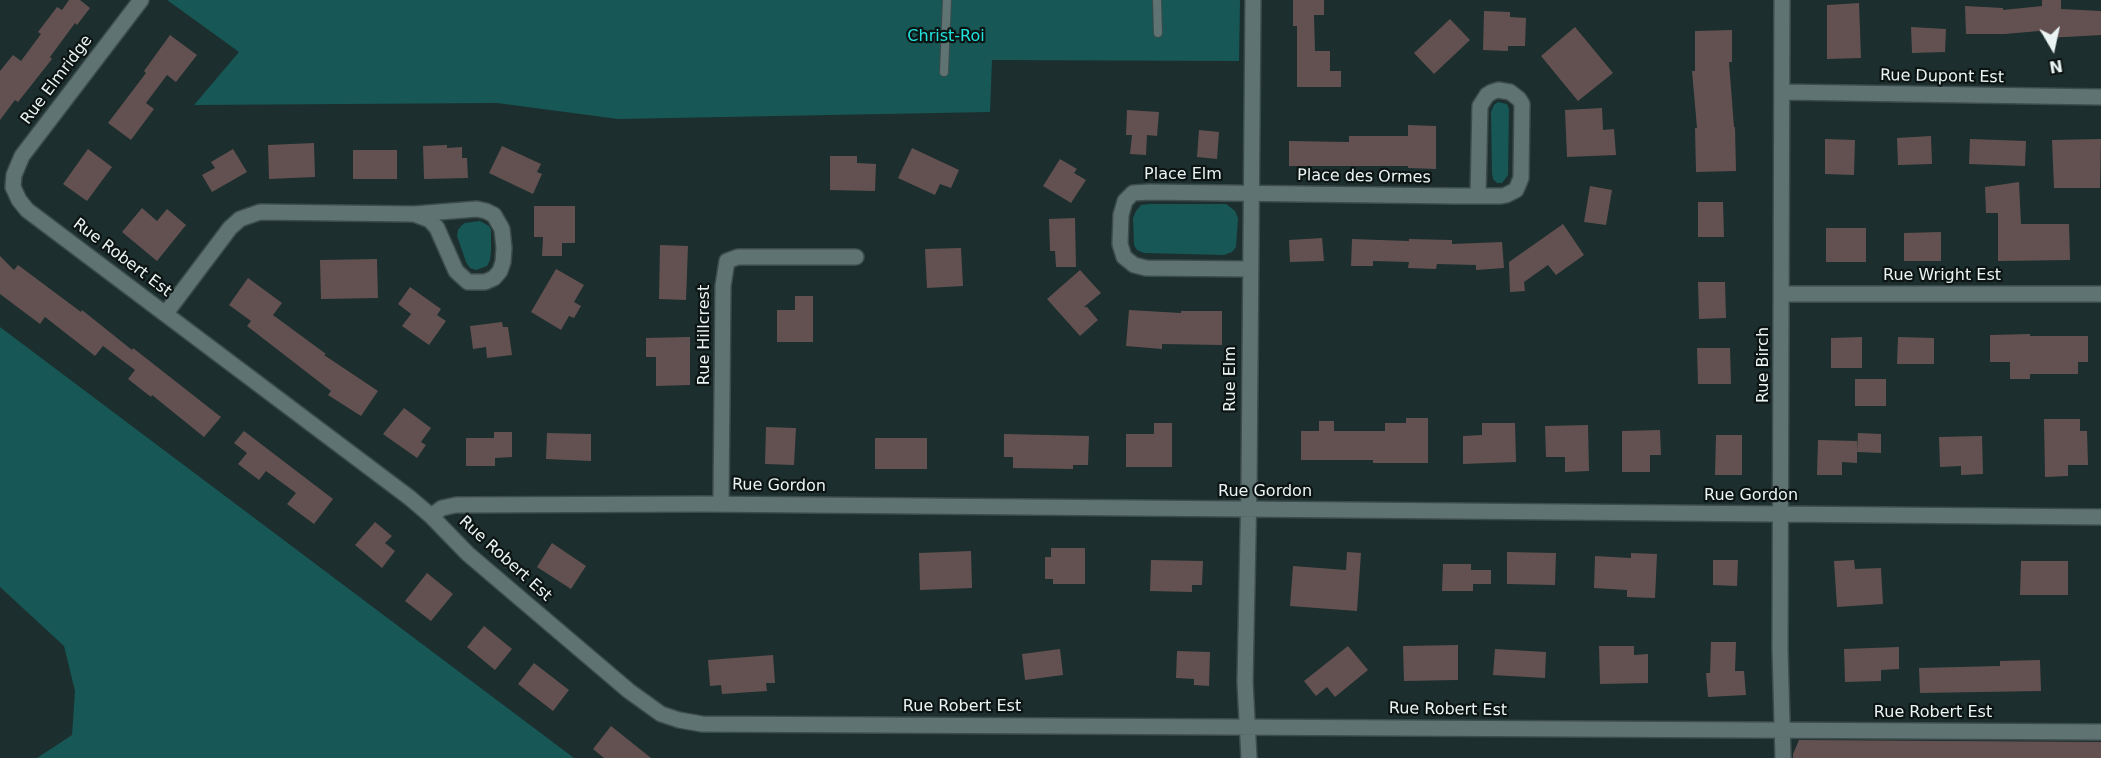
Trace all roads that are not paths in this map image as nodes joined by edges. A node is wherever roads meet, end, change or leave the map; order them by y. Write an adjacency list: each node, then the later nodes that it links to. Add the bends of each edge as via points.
1 (141, 0): 10 (street, Rue Elmridge, via 22,156)
2 (947, 0): 7 (lane)
3 (1158, 0): 6 (lane)
4 (1253, 0): 11 (street, Rue Elm)
5 (1782, 0): 8 (street, Rue Birch)
6 (1158, 33)
7 (944, 72)
8 (1782, 92): 9 (street, Rue Dupont Est); 16 (street, Rue Birch)
9 (2101, 97)
10 (13, 187): 18 (street, Rue Robert Est, via 27,210)
11 (1250, 193): 12 (street, Place des Ormes); 15 (street, Rue Elm); 15 (street, Place Elm, via 1133,193 1123,208 1120,244 1124,257 1140,267)
12 (1478, 196): 12 (street, Place des Ormes, via 1506,195 1520,186 1522,104 1510,92 1492,92 1480,106)
13 (414, 214): 13 (street, via 430,220 437,228 456,270 468,282 485,282 500,272 503,238 494,215 477,209); 18 (street, via 272,211 250,215 230,228)
14 (856, 257): 19 (street, Rue Hillcrest, via 738,257 727,261 723,286)
15 (1250, 269): 20 (street, Rue Elm)
16 (1782, 294): 17 (street, Rue Wright Est); 21 (street, Rue Birch)
17 (2101, 294)
18 (166, 313): 22 (street, Rue Robert Est)
19 (721, 504): 20 (street, Rue Gordon); 22 (street, Rue Gordon, via 456,505)
20 (1248, 510): 21 (street, Rue Gordon); 24 (street, Rue Elm)
21 (1781, 514): 23 (street, Rue Gordon); 25 (street, Rue Birch)
22 (431, 516): 24 (street, Rue Robert Est, via 468,554 629,691 661,714 679,720 702,724)
23 (2101, 517)
24 (1248, 726): 25 (street, Rue Robert Est); 27 (street, Rue Elm)
25 (1783, 731): 26 (street, Rue Robert Est); 28 (street, Rue Birch)
26 (2101, 732)
27 (1249, 758)
28 (1783, 758)

